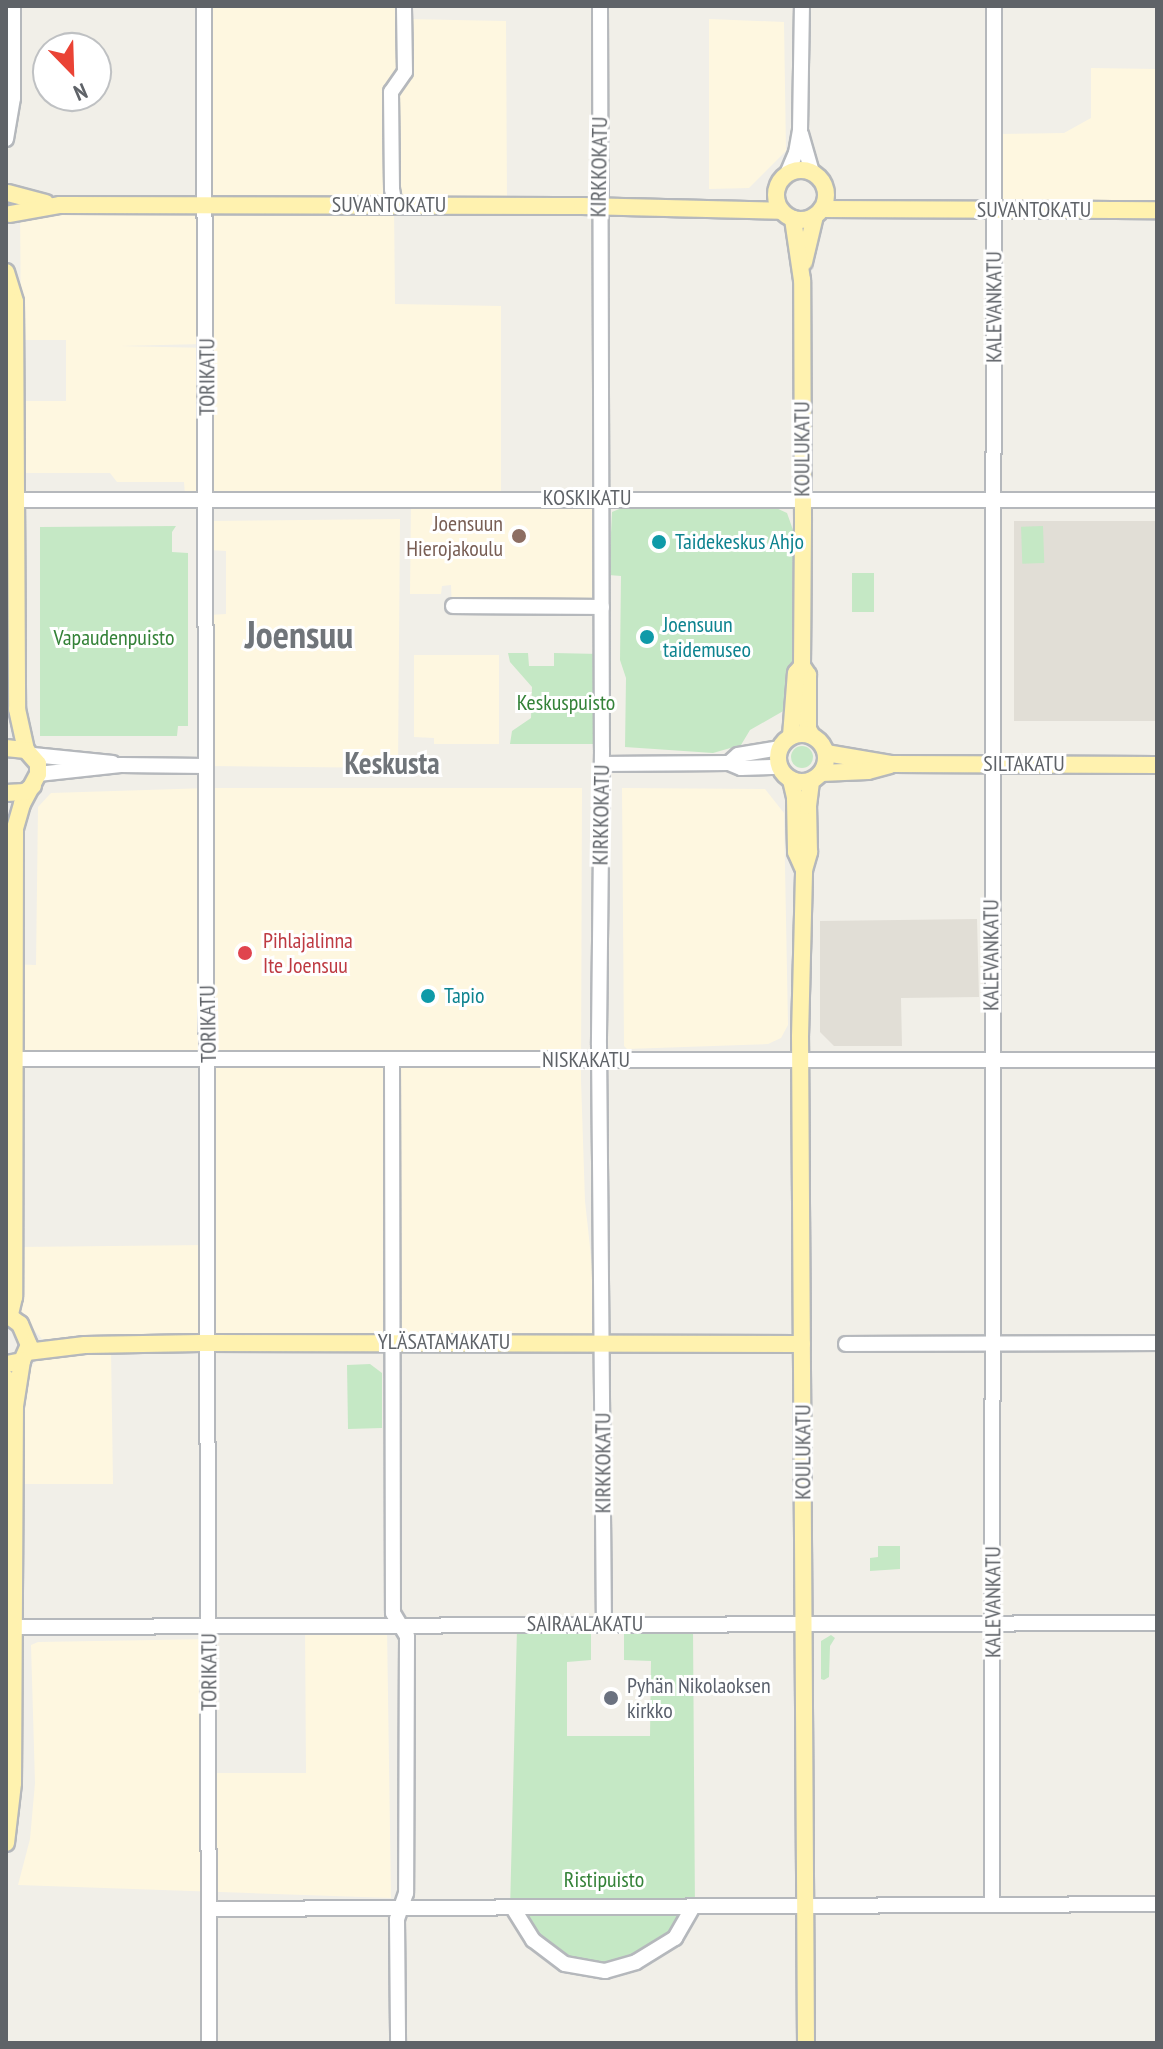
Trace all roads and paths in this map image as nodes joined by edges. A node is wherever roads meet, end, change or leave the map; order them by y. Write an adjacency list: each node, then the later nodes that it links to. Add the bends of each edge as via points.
1 (13, 6): 7 (street)
2 (204, 6): 16 (street, TORIKATU)
3 (404, 6): 17 (street, via 405,72 391,92)
4 (600, 6): 18 (street, KIRKKOKATU)
5 (802, 6): 9 (street)
6 (994, 6): 21 (street, KALEVANKATU)
7 (13, 98): 8 (street); 10 (street)
8 (6, 114)
9 (800, 131): 11 (street); 12 (street)
10 (6, 139)
11 (787, 174): 12 (main road, via 796,170); 13 (main road)
12 (817, 177): 19 (main road); 23 (main road, via 826,192)
13 (776, 188): 20 (main road, SUVANTOKATU); 24 (main road)
14 (7, 192): 15 (main road, SUVANTOKATU); 25 (main road)
15 (60, 205): 16 (main road, SUVANTOKATU); 25 (main road, SUVANTOKATU)
16 (206, 205): 17 (main road, SUVANTOKATU); 34 (street, TORIKATU)
17 (395, 206): 18 (main road, SUVANTOKATU)
18 (599, 206): 20 (main road, SUVANTOKATU); 30 (street, KIRKKOKATU)
19 (862, 209): 21 (main road, SUVANTOKATU); 23 (main road, SUVANTOKATU)
20 (717, 210): 24 (main road, SUVANTOKATU)
21 (994, 210): 22 (main road, SUVANTOKATU); 32 (street, KALEVANKATU)
22 (1157, 210)
23 (818, 213): 24 (main road); 27 (main road, KOULUKATU)
24 (787, 215): 27 (main road, KOULUKATU)
25 (8, 216)
26 (6, 272): 29 (main road)
27 (802, 280): 31 (main road, KOULUKATU)
28 (6, 298): 29 (main road)
29 (16, 331): 33 (main road)
30 (602, 498): 31 (street, KOSKIKATU); 34 (street, KOSKIKATU); 37 (street, KIRKKOKATU)
31 (802, 498): 32 (street, KOSKIKATU); 38 (main road, KOULUKATU)
32 (993, 499): 35 (street, KOSKIKATU); 49 (street, KALEVANKATU)
33 (16, 500): 34 (street, KOSKIKATU); 39 (main road)
34 (207, 500): 52 (street, TORIKATU)
35 (1157, 500)
36 (453, 606): 37 (street)
37 (602, 607): 47 (street, KIRKKOKATU)
38 (802, 666): 40 (main road, KOULUKATU, via 808,675); 42 (main road, KOULUKATU, via 796,673)
39 (17, 709): 41 (main road); 44 (main road)
40 (812, 736): 42 (main road); 45 (main road)
41 (6, 737)
42 (785, 742): 46 (street, via 738,755); 53 (main road)
43 (6, 748): 44 (main road)
44 (30, 752): 50 (street); 55 (main road)
45 (826, 753): 48 (main road, SILTAKATU); 54 (main road)
46 (729, 763): 47 (street); 53 (street, via 741,768)
47 (602, 764): 63 (street, KIRKKOKATU)
48 (892, 764): 49 (main road, SILTAKATU); 54 (main road, SILTAKATU)
49 (992, 764): 51 (main road, SILTAKATU); 67 (street, KALEVANKATU)
50 (121, 765): 52 (street); 55 (street)
51 (1157, 765)
52 (205, 766): 61 (street, TORIKATU)
53 (779, 767): 56 (main road)
54 (816, 777): 56 (main road); 60 (main road, KOULUKATU, via 808,806)
55 (36, 780): 57 (main road, via 25,792); 59 (main road)
56 (791, 780): 60 (main road, KOULUKATU, via 796,852)
57 (6, 793)
58 (6, 803): 59 (main road)
59 (15, 828): 62 (main road)
60 (804, 870): 64 (main road, KOULUKATU)
61 (209, 1059): 62 (street, NISKAKATU); 66 (street, NISKAKATU); 74 (street, TORIKATU)
62 (10, 1060): 68 (main road)
63 (599, 1060): 64 (street, NISKAKATU); 66 (street, NISKAKATU); 73 (street, KIRKKOKATU)
64 (800, 1060): 67 (street, NISKAKATU); 77 (main road, KOULUKATU)
65 (1157, 1060): 67 (street, NISKAKATU)
66 (392, 1061): 72 (street)
67 (992, 1061): 75 (street, KALEVANKATU)
68 (14, 1244): 69 (main road); 70 (main road, via 14,1297)
69 (6, 1270)
70 (8, 1314): 71 (main road)
71 (26, 1332): 79 (main road, YLÄSATAMAKATU); 80 (main road)
72 (392, 1342): 73 (main road, YLÄSATAMAKATU); 74 (main road, YLÄSATAMAKATU); 86 (street, via 393,1613)
73 (603, 1342): 77 (main road, YLÄSATAMAKATU); 87 (street, KIRKKOKATU)
74 (207, 1343): 79 (main road, YLÄSATAMAKATU); 85 (street, TORIKATU)
75 (991, 1343): 76 (street); 78 (street); 83 (street, KALEVANKATU)
76 (1157, 1343)
77 (802, 1344): 88 (main road, KOULUKATU)
78 (846, 1344)
79 (85, 1345): 80 (main road, YLÄSATAMAKATU)
80 (18, 1359): 82 (main road)
81 (6, 1378): 82 (main road)
82 (15, 1406): 89 (main road)
83 (993, 1623): 84 (street, SAIRAALAKATU); 88 (street, SAIRAALAKATU); 91 (street, KALEVANKATU)
84 (1157, 1623)
85 (209, 1624): 86 (street, SAIRAALAKATU); 89 (street, SAIRAALAKATU); 97 (street, TORIKATU)
86 (401, 1624): 87 (street, SAIRAALAKATU); 95 (street, via 407,1636 406,1893)
87 (604, 1624): 88 (street, SAIRAALAKATU)
88 (804, 1624): 94 (main road, KOULUKATU)
89 (13, 1627): 90 (main road, via 13,1783)
90 (6, 1843)
91 (992, 1903): 92 (street); 94 (street)
92 (1157, 1904)
93 (693, 1907): 94 (street); 96 (street); 96 (street, via 675,1938 636,1962 605,1971 565,1964 533,1940)
94 (804, 1907): 98 (main road, KOULUKATU)
95 (401, 1908): 96 (street); 97 (street); 100 (street)
96 (513, 1908)
97 (210, 1909): 99 (street, TORIKATU)
98 (806, 2040)
99 (209, 2043)
100 (398, 2043)

